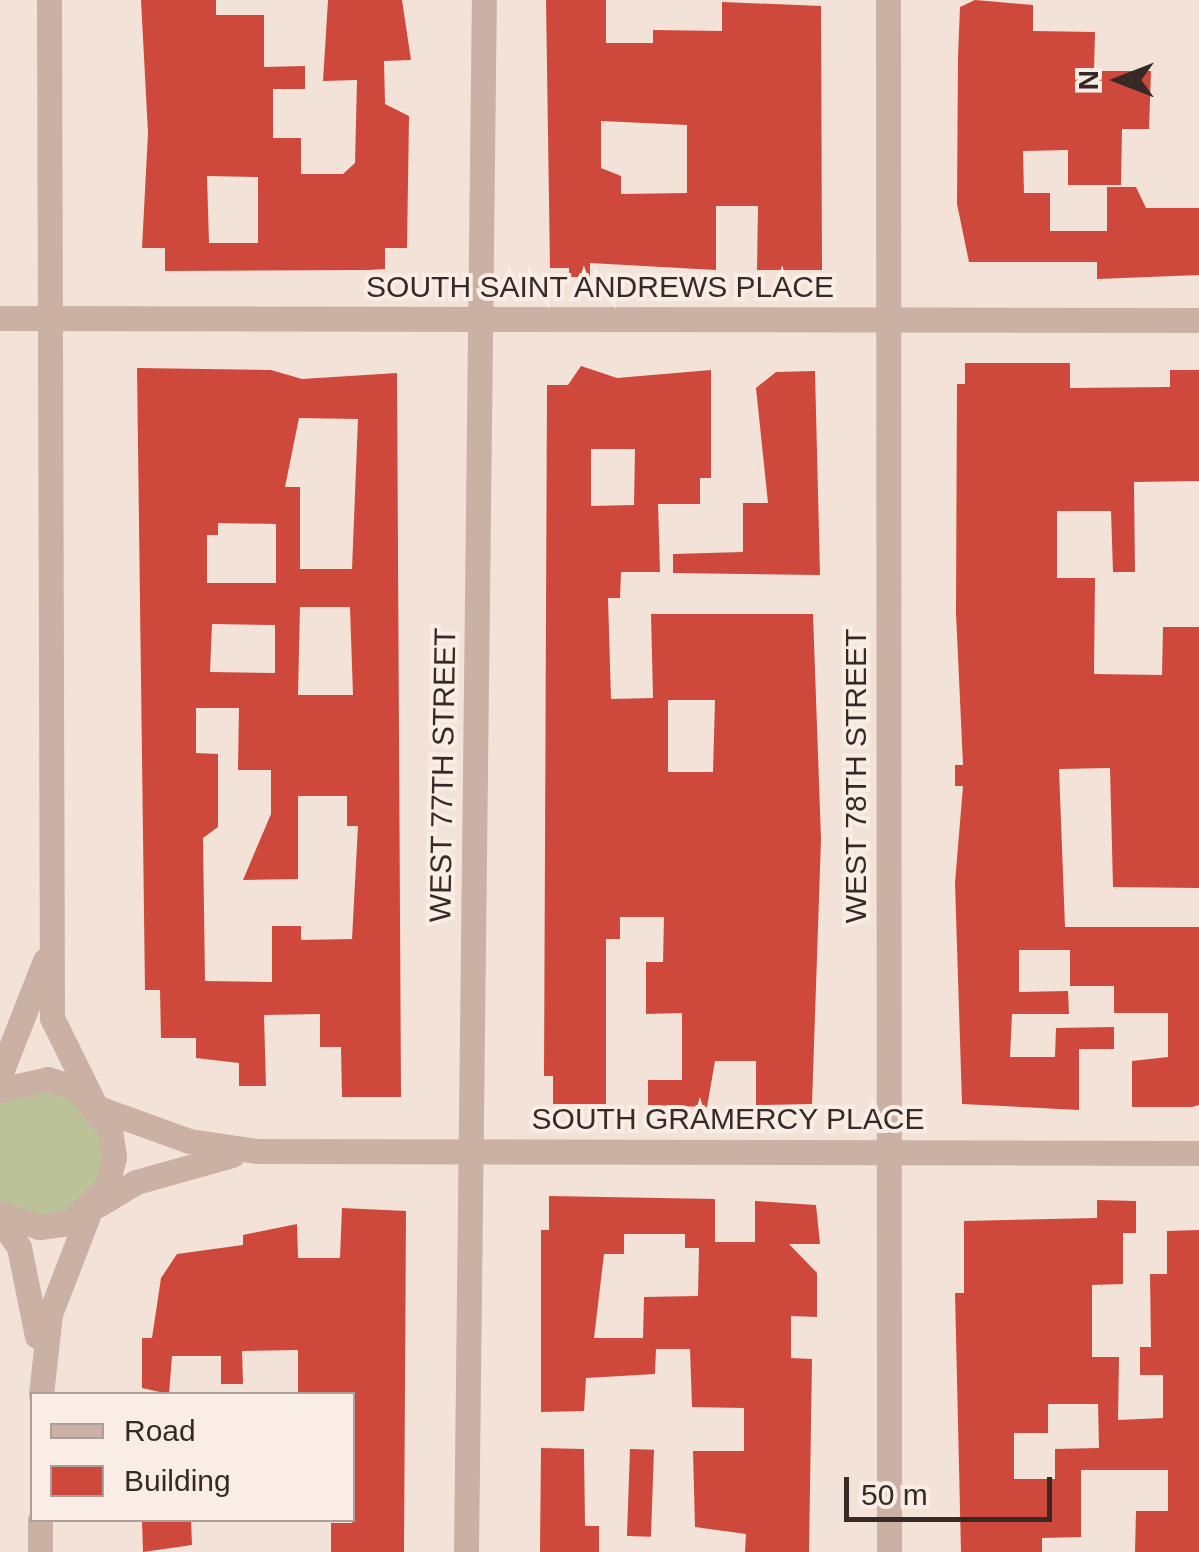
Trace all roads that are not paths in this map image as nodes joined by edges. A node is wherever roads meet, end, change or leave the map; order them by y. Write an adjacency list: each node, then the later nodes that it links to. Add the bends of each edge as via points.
1 (49, 0): 5 (street)
2 (484, 0): 6 (street, WEST 77TH STREET)
3 (888, 0): 7 (street, WEST 78TH STREET)
4 (0, 318): 5 (street, SOUTH SAINT ANDREWS PLACE)
5 (49, 318): 6 (street, SOUTH SAINT ANDREWS PLACE); 9 (street)
6 (486, 319): 7 (street, SOUTH SAINT ANDREWS PLACE); 14 (street, WEST 77TH STREET)
7 (888, 320): 8 (street, SOUTH SAINT ANDREWS PLACE); 15 (street, WEST 78TH STREET)
8 (1199, 320)
9 (52, 941): 10 (street); 12 (street, via 52,1018)
10 (0, 1075)
11 (0, 1090): 12 (street, SOUTH GRAMERCY PLACE, via 48,1079)
12 (96, 1106): 13 (street, SOUTH GRAMERCY PLACE, via 189,1141); 17 (street, via 114,1156)
13 (257, 1151): 14 (street, SOUTH GRAMERCY PLACE); 17 (street, SOUTH GRAMERCY PLACE, via 179,1166)
14 (466, 1152): 15 (street, SOUTH GRAMERCY PLACE); 23 (street, WEST 77TH STREET)
15 (888, 1152): 16 (street, SOUTH GRAMERCY PLACE); 24 (street, WEST 78TH STREET)
16 (1199, 1152)
17 (91, 1209): 18 (street, SOUTH GRAMERCY PLACE, via 39,1227); 19 (street, via 50,1314)
18 (0, 1216): 20 (street, via 19,1247 36,1310)
19 (41, 1392)
20 (41, 1392)
21 (40, 1522): 22 (street)
22 (40, 1552)
23 (466, 1552)
24 (888, 1552)

